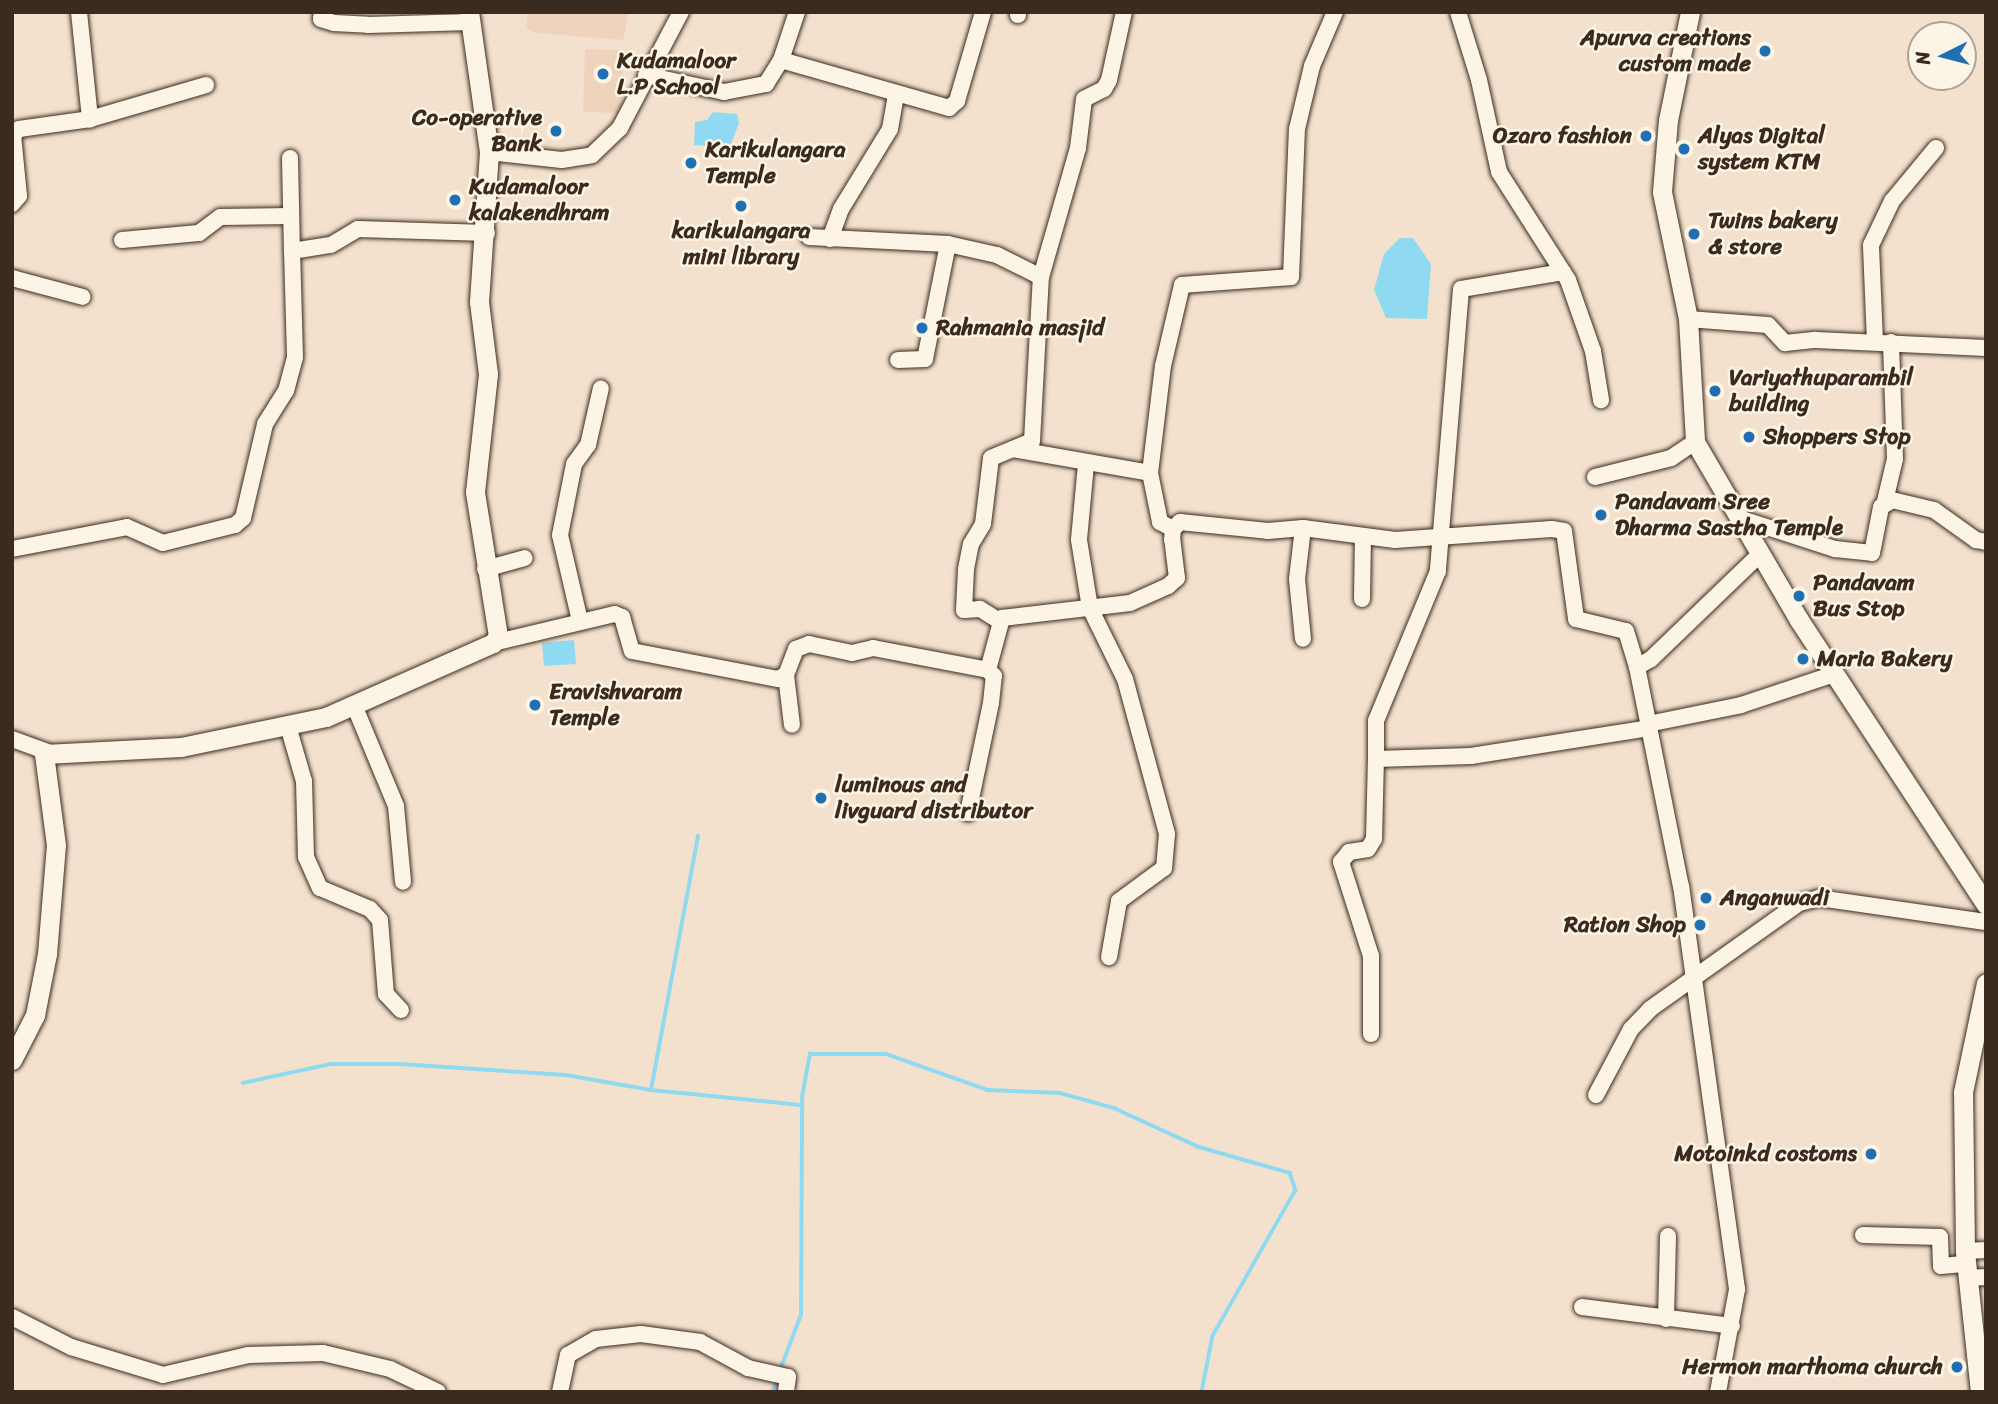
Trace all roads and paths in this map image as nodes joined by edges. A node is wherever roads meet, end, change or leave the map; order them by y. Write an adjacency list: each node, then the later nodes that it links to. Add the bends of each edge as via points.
1 (79, 12): 15 (street)
2 (321, 12): 10 (street, via 321,19 345,24)
3 (681, 12): 12 (street)
4 (797, 12): 11 (street)
5 (983, 12): 14 (street, via 957,101 941,107)
6 (1124, 12): 28 (street, via 1109,80 1104,89 1084,99 1079,148)
7 (1335, 12): 40 (street, via 1312,66 1297,129 1294,270 1285,280 1182,285 1163,366)
8 (1458, 12): 27 (street, via 1499,172)
9 (1690, 12): 31 (main road, via 1668,120 1662,192)
10 (470, 17): 17 (main road)
11 (780, 60): 12 (street, via 765,84 724,92); 14 (street)
12 (646, 75): 17 (street, via 621,128 592,155 562,160)
13 (206, 85): 15 (street)
14 (896, 94): 23 (street, via 890,129 841,209)
15 (90, 119): 19 (street, via 19,129 12,135 19,196)
16 (1936, 148): 32 (street, via 1892,201 1871,245)
17 (489, 152): 21 (main road)
18 (290, 158): 20 (street)
19 (12, 204)
20 (291, 216): 24 (street, via 220,217 199,233); 26 (street)
21 (487, 233): 26 (street, via 358,229 331,245); 52 (main road, via 479,302 488,374 475,492)
22 (809, 237): 23 (street)
23 (830, 239): 25 (street)
24 (122, 240)
25 (948, 244): 28 (street, via 997,255); 34 (street, via 925,359)
26 (292, 251): 49 (street, via 295,357 286,391 265,424 243,519 225,530 163,543 127,527)
27 (1563, 272): 36 (street, via 1593,351); 47 (street, via 1461,289)
28 (1041, 277): 38 (street, via 1032,440)
29 (12, 278): 30 (street)
30 (83, 297)
31 (1688, 319): 32 (street, via 1768,325 1785,343); 37 (main road)
32 (1883, 342): 33 (street); 42 (street, via 1895,458)
33 (1986, 348)
34 (898, 360)
35 (601, 388): 55 (street, via 588,445 574,464 560,535)
36 (1601, 401)
37 (1695, 442): 41 (street, via 1671,458); 43 (main road)
38 (1013, 449): 39 (street); 56 (street, via 991,458 983,523 971,544 966,569 964,610 980,609)
39 (1086, 464): 40 (street); 54 (street, via 1079,540)
40 (1150, 473): 45 (street, via 1160,522)
41 (1595, 477)
42 (1885, 500): 43 (street, via 1872,553 1835,549); 48 (street, via 1934,510 1976,540)
43 (1742, 519): 50 (main road)
44 (1303, 528): 45 (street, via 1268,531 1180,522); 46 (street); 57 (street, via 1297,579)
45 (1173, 529): 54 (street, via 1177,578 1130,603)
46 (1363, 537): 47 (street); 53 (street)
47 (1439, 538): 59 (street, via 1564,531 1576,619 1626,631); 69 (street, via 1438,571 1430,598 1376,721)
48 (1986, 541)
49 (12, 550)
50 (1760, 554): 59 (street, via 1651,659); 61 (main road)
51 (525, 558): 52 (street)
52 (485, 569): 58 (main road, via 497,627)
53 (1362, 599)
54 (1090, 608): 56 (street, via 1017,615); 74 (street, via 1125,679 1167,834 1164,868 1119,901)
55 (580, 621): 58 (street); 62 (street, via 615,614 622,617 632,651 778,679)
56 (1001, 622): 60 (street)
57 (1303, 639)
58 (493, 643): 63 (main road)
59 (1637, 667): 66 (street)
60 (988, 670): 62 (street, via 873,648 852,653 808,644 792,654); 70 (street, via 994,676 991,704)
61 (1834, 674): 66 (street, via 1741,705); 72 (main road)
62 (786, 675): 64 (street)
63 (354, 705): 65 (main road); 71 (street, via 398,813)
64 (792, 725)
65 (288, 726): 68 (main road, via 181,747); 77 (street, via 304,781 306,857 320,888 370,909 380,920 386,994)
66 (1648, 726): 69 (street, via 1471,757); 75 (street, via 1674,847)
67 (12, 739): 68 (street)
68 (48, 752): 80 (main road, via 42,759 56,845 47,954 35,1015)
69 (1376, 759): 79 (street, via 1374,839 1368,849 1349,852 1341,862 1371,956)
70 (968, 813)
71 (403, 882)
72 (1986, 905)
73 (1986, 922): 75 (street, via 1812,898)
74 (1109, 957)
75 (1693, 980): 81 (street, via 1661,999 1631,1029); 89 (street, via 1718,1127 1737,1289)
76 (1986, 983): 78 (main road)
77 (401, 1010)
78 (1980, 1025): 85 (main road, via 1963,1092)
79 (1371, 1034)
80 (12, 1060)
81 (1595, 1095)
82 (1863, 1235): 85 (street, via 1940,1237 1941,1266)
83 (1668, 1236): 88 (street)
84 (1986, 1250): 85 (street)
85 (1971, 1268): 94 (main road)
86 (1582, 1307): 88 (street)
87 (12, 1317): 91 (street, via 71,1348 163,1375 248,1355 323,1353 390,1370)
88 (1665, 1319): 89 (street)
89 (1732, 1326): 93 (street)
90 (782, 1380): 92 (street, via 701,1342 641,1334 596,1339 568,1355)
91 (438, 1392)
92 (560, 1392)
93 (1718, 1392)
94 (1980, 1392)

